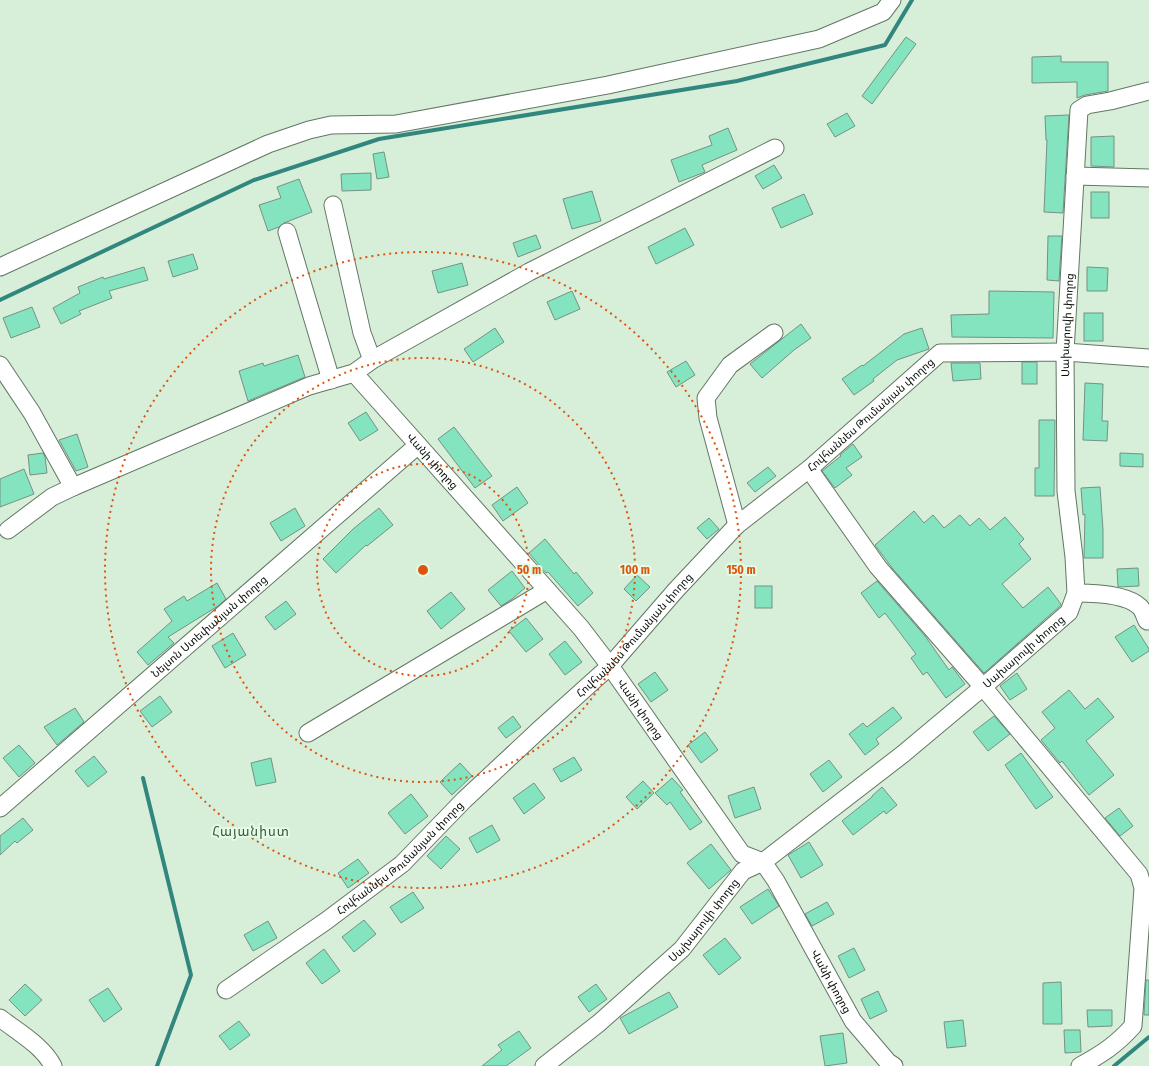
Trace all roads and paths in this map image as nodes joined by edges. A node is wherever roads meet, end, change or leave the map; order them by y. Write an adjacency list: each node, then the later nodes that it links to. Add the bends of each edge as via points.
1 (892, 0): 8 (street, via 883,12 819,40 608,85 396,124 330,125 309,130 268,144)
2 (1149, 91): 4 (street, Սախարովի փողոց, via 1087,105 1079,110)
3 (775, 148): 12 (street, via 529,272)
4 (1074, 176): 5 (street); 10 (street, Սախարովի փողոց)
5 (1149, 178)
6 (333, 205): 12 (street, via 362,333)
7 (287, 232): 15 (street)
8 (0, 267)
9 (774, 333): 19 (street, via 730,365 706,398 708,418)
10 (1065, 352): 11 (street, Հովհաննես Թումանյան փողոց); 17 (street, Հովհաննես Թումանյան փողոց, via 940,353); 22 (street, Սախարովի փողոց, via 1066,492)
11 (1149, 358)
12 (372, 360): 14 (street)
13 (0, 365): 18 (street, via 32,413)
14 (354, 372): 15 (street); 16 (street, Վանի փողոց)
15 (330, 380): 18 (street, via 309,386)
16 (418, 445): 21 (street, Վանի փողոց); 27 (street, Նելսոն Ստեփանյան փողոց)
17 (808, 469): 19 (street, Հովհաննես Թումանյան փողոց); 25 (street, via 878,567)
18 (73, 488): 20 (street, via 52,497)
19 (737, 525): 24 (street, Հովհաննես Թումանյան փողոց)
20 (8, 530)
21 (547, 590): 24 (street, Վանի փողոց); 26 (street)
22 (1076, 593): 23 (street, via 1096,593 1130,601 1140,607); 25 (street, Սախարովի փողոց, via 1069,612)
23 (1147, 621)
24 (610, 666): 28 (street, Վանի փողոց, via 742,854); 29 (street, Հովհաննես Թումանյան փողոց, via 464,800 402,864 326,921)
25 (983, 687): 28 (street, Սախարովի փողոց, via 903,754); 34 (street, via 1139,874 1143,888 1133,1026 1104,1053)
26 (308, 733)
27 (0, 808)
28 (763, 862): 32 (street, Սախարովի փողոց, via 743,871 682,949 599,1023); 33 (street, Վանի փողոց, via 854,1021)
29 (226, 990)
30 (0, 1018): 31 (street, via 35,1045)
31 (53, 1066)
32 (544, 1066)
33 (894, 1066)
34 (1080, 1066)

